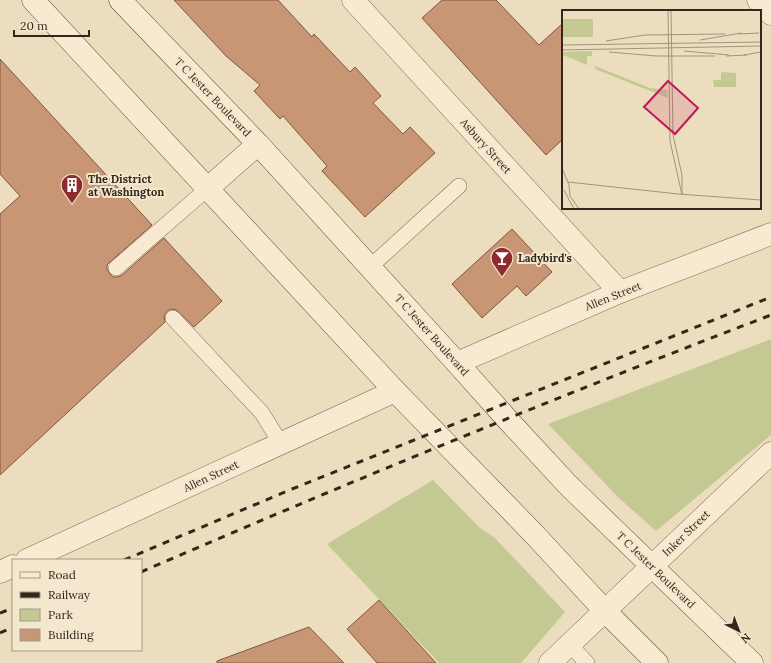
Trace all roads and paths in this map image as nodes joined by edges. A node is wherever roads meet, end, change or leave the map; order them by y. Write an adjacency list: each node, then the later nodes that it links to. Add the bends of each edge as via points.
1 (33, 0): 8 (main road)
2 (120, 0): 6 (main road, T C Jester Boulevard)
3 (758, 0): 5 (main road)
4 (362, 3): 12 (main road, Asbury Street)
5 (771, 14)
6 (258, 144): 8 (main road); 10 (main road, T C Jester Boulevard)
7 (459, 186): 10 (lane)
8 (207, 189): 11 (lane); 15 (main road)
9 (771, 234): 12 (main road, Allen Street)
10 (370, 267): 14 (main road, T C Jester Boulevard)
11 (116, 268)
12 (620, 292): 14 (main road, Allen Street)
13 (173, 318): 16 (lane, via 262,413)
14 (457, 363): 20 (main road, T C Jester Boulevard, via 568,485)
15 (395, 391): 16 (main road, Allen Street); 22 (main road, via 535,535)
16 (281, 444): 18 (main road, Allen Street)
17 (771, 453): 20 (main road, Inker Street)
18 (29, 559)
19 (12, 566): 21 (main road)
20 (652, 566): 22 (main road, Inker Street); 27 (main road, T C Jester Boulevard)
21 (0, 572)
22 (604, 611): 23 (main road, Inker Street); 26 (main road)
23 (570, 645): 24 (main road, Inker Street); 25 (lane)
24 (550, 663)
25 (587, 663)
26 (657, 663)
27 (752, 663)

